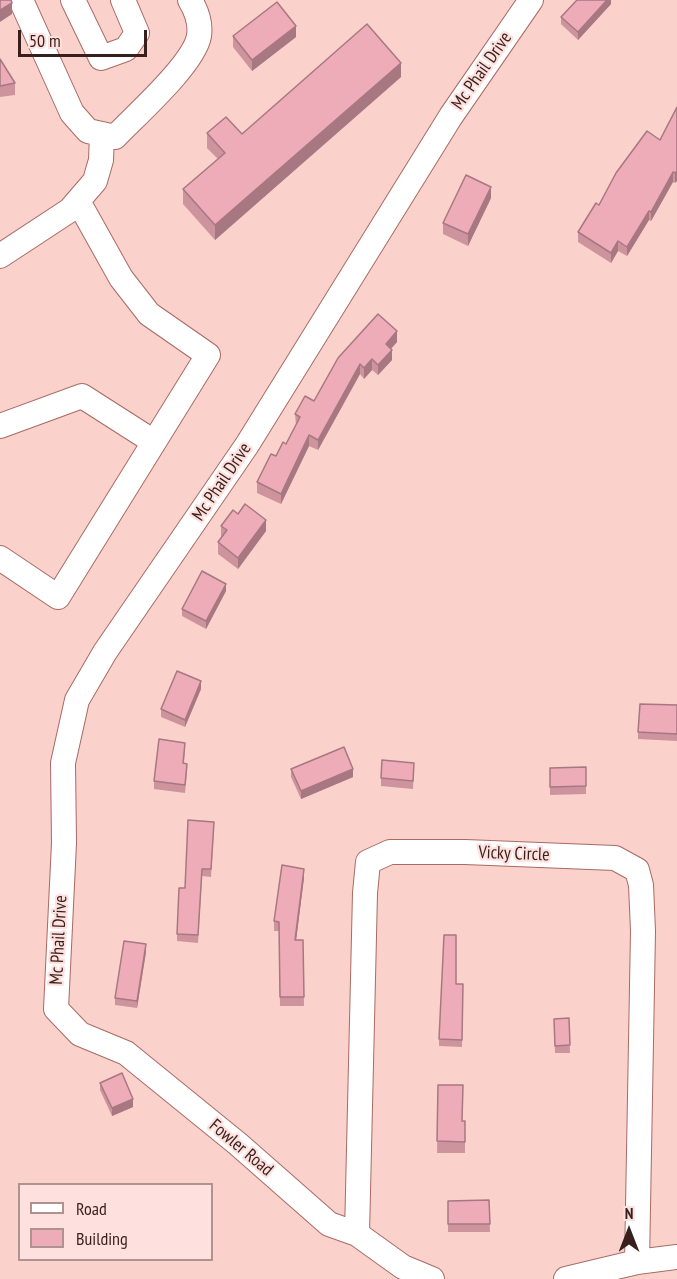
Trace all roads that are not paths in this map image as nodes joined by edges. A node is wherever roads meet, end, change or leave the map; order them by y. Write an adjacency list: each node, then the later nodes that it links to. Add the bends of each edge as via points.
1 (21, 0): 6 (street, via 72,113 88,131)
2 (74, 0): 3 (street, via 101,58 126,49 137,33)
3 (123, 0)
4 (190, 0): 6 (street, via 197,12 199,36 188,60 115,137)
5 (531, 0): 12 (street, Mc Phail Drive, via 451,116 247,445 105,652 77,700 63,763 64,843)
6 (102, 134): 7 (street, via 95,181)
7 (78, 201): 8 (street); 10 (street, via 121,278 149,314 208,355)
8 (0, 256)
9 (0, 426): 10 (street, via 82,396)
10 (154, 442): 11 (street, via 58,597)
11 (0, 558)
12 (56, 1009): 13 (street, Fowler Road, via 80,1034 126,1053 329,1224)
13 (357, 1234): 15 (street, Vicky Circle, via 368,862 390,852 615,858 637,870 643,931); 16 (street, Fowler Road, via 403,1267)
14 (677, 1257): 15 (street)
15 (632, 1269): 17 (street)
16 (432, 1279)
17 (566, 1279)

